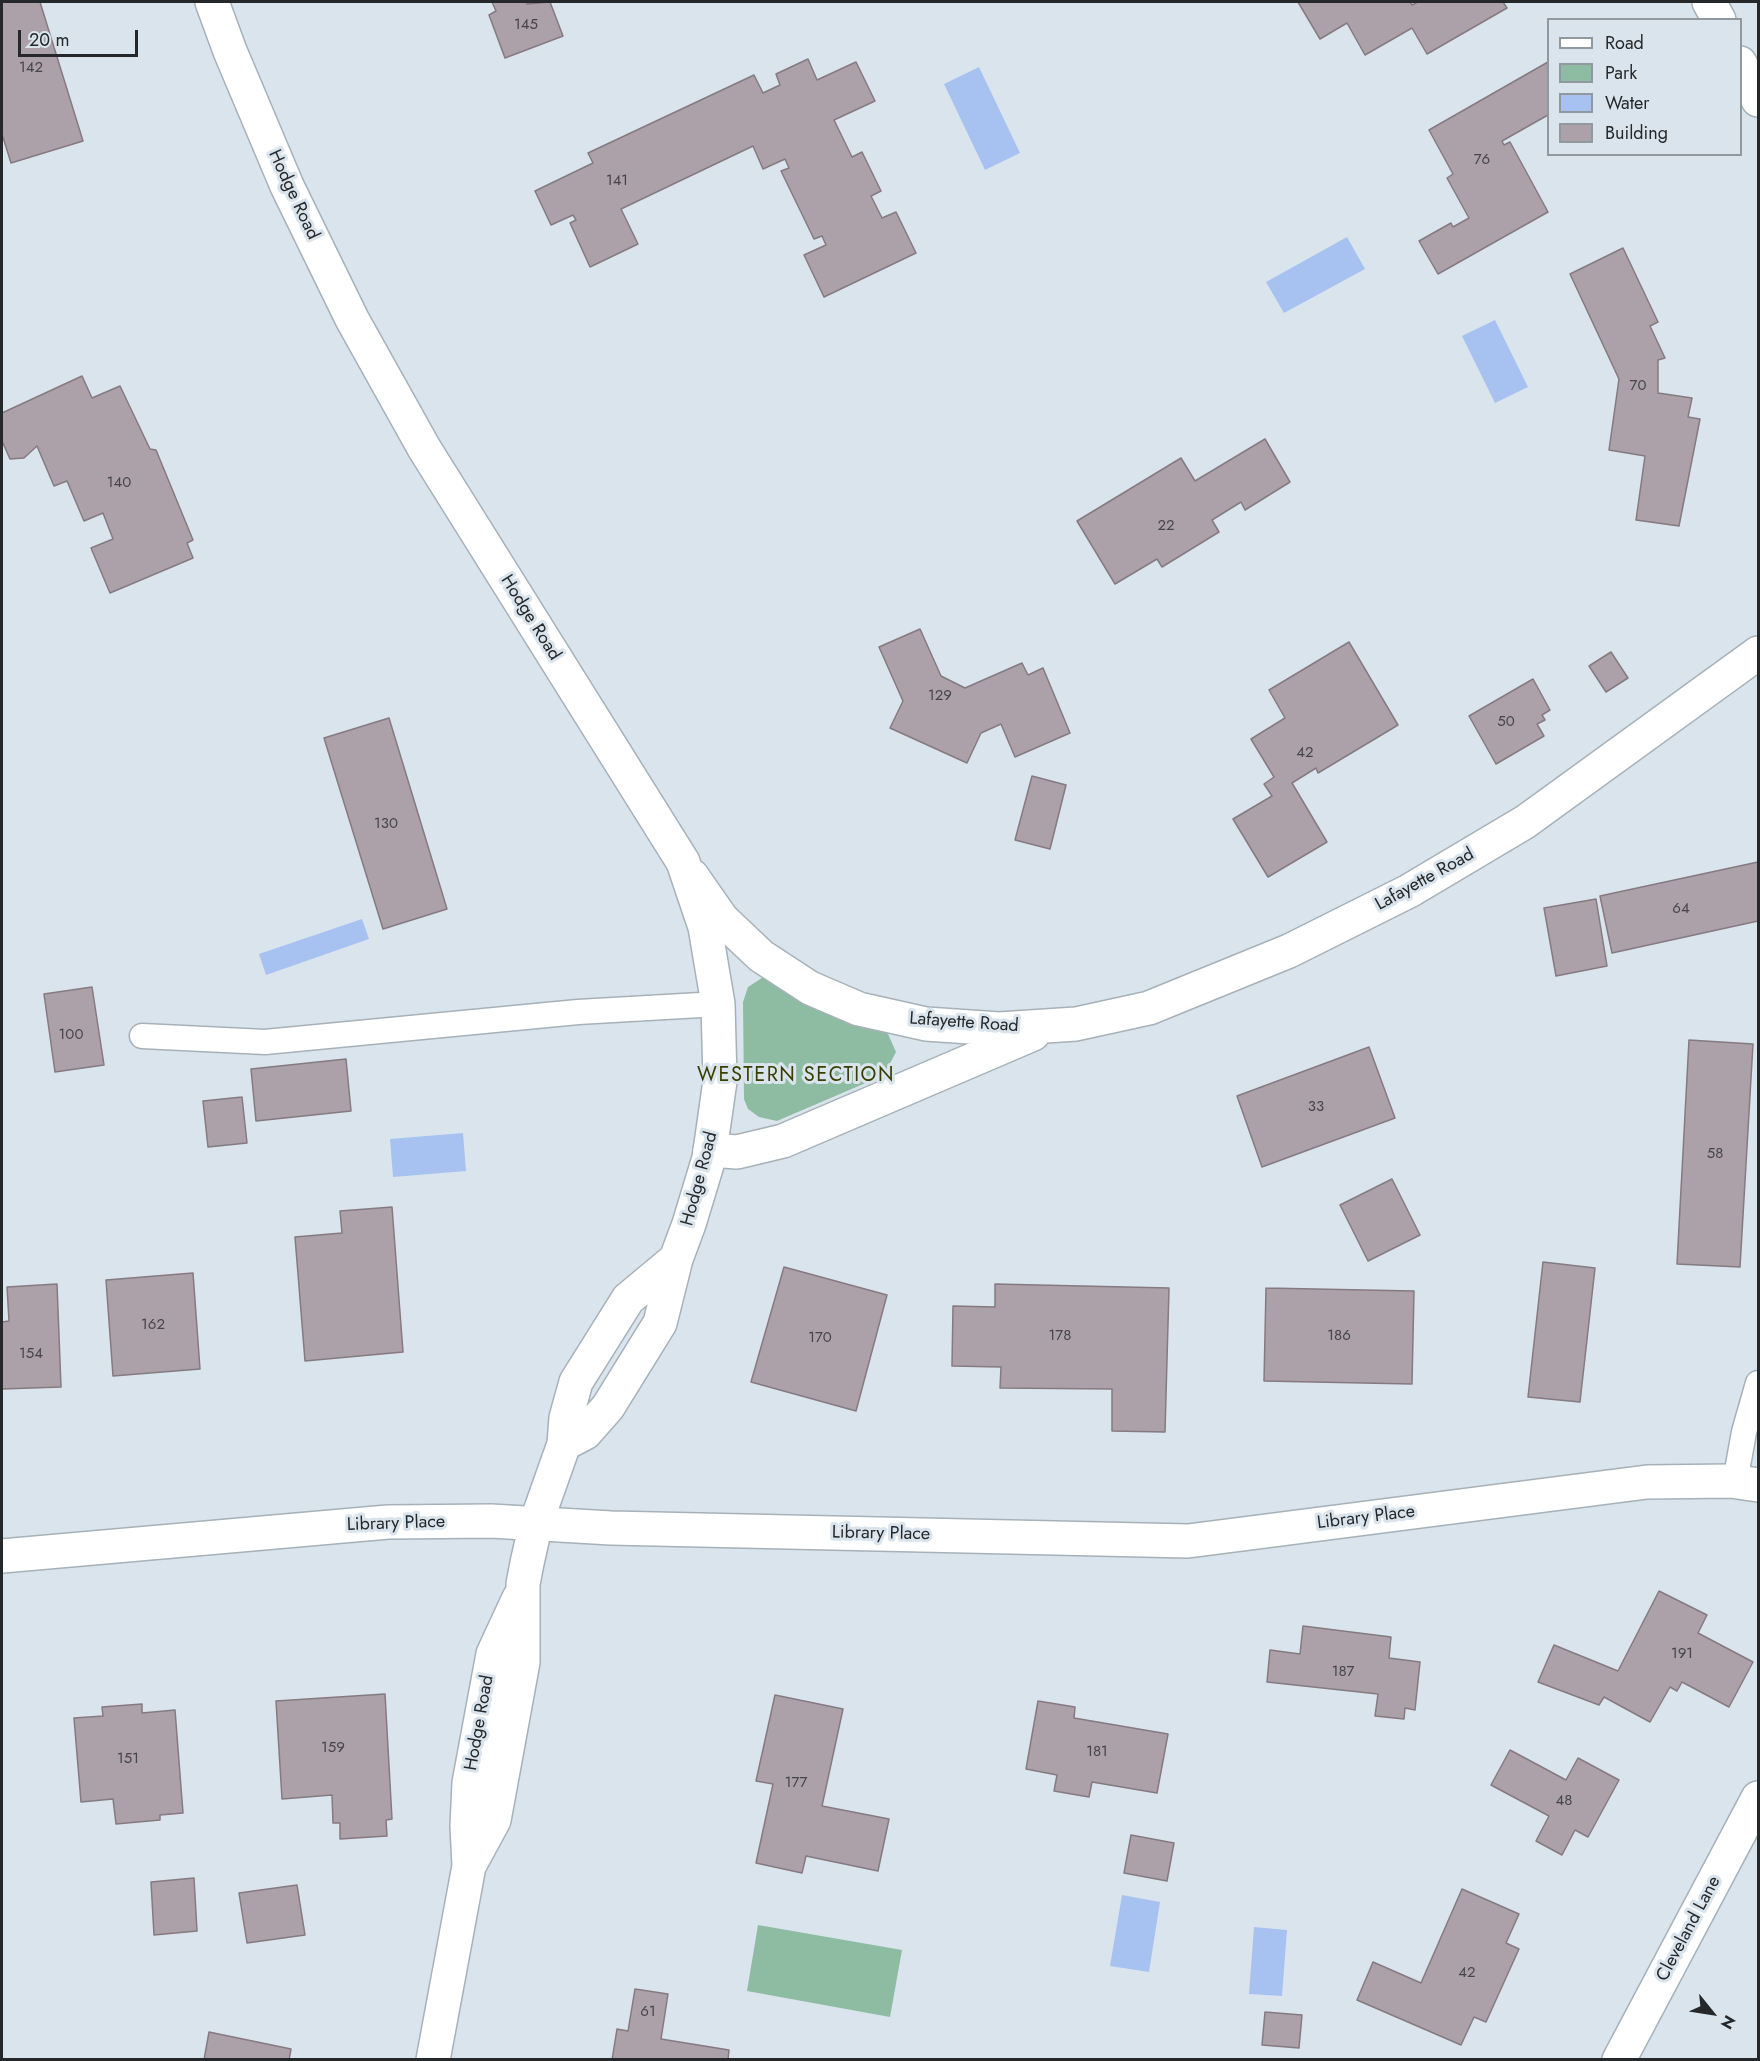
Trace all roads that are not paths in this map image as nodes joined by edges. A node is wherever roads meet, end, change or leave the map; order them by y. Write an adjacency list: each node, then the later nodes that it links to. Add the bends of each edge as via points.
1 (212, 2): 7 (street, Hodge Road, via 287,186 352,319 424,448)
2 (1709, 2): 3 (street)
3 (1718, 18)
4 (1742, 67): 5 (street)
5 (1758, 100)
6 (1758, 653): 9 (street, Lafayette Road, via 1525,822 1409,891 1289,951 1149,1008)
7 (683, 862): 8 (street, Hodge Road, via 705,927); 9 (street, Lafayette Road, via 722,919 761,956 810,988 859,1009 926,1024 999,1029)
8 (718, 1004): 10 (lane, via 578,1012 265,1042); 11 (street, Hodge Road, via 720,1081)
9 (1052, 1026): 11 (street, Lafayette Road, via 783,1141 737,1152)
10 (142, 1036)
11 (710, 1150): 14 (street, Hodge Road, via 675,1259 660,1323 608,1407 585,1433 564,1444)
12 (1758, 1383): 13 (lane, via 1744,1432)
13 (1747, 1484): 14 (street, Library Place, via 1647,1482 1188,1541)
14 (536, 1523): 15 (street, Library Place, via 388,1522); 17 (street, Hodge Road, via 524,1585 523,1662 494,1820 469,1866)
15 (2, 1556)
16 (1758, 1798): 18 (street, Cleveland Lane)
17 (433, 2060)
18 (1619, 2060)

